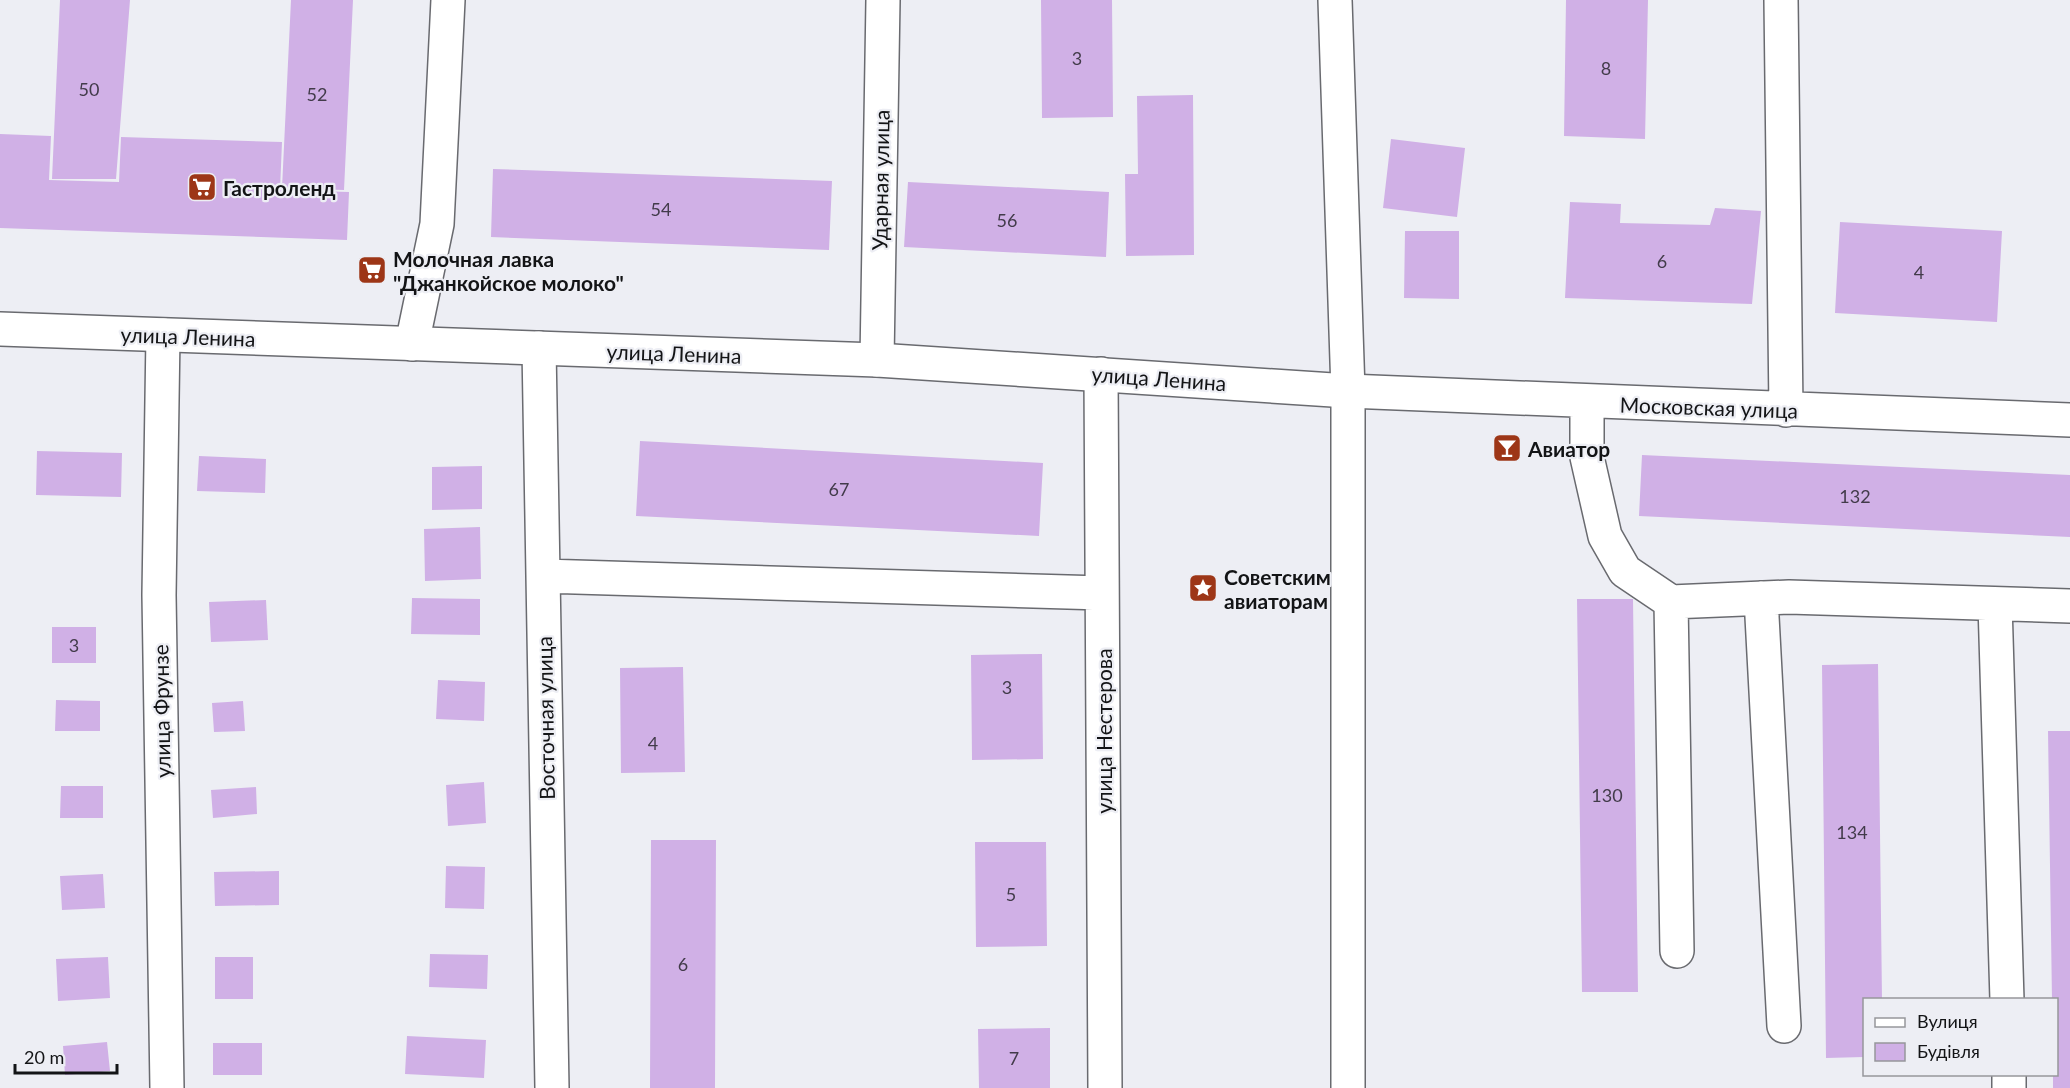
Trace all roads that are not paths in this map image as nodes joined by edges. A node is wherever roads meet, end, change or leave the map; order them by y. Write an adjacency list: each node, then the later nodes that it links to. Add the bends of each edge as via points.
1 (448, 0): 7 (main road, via 437,224)
2 (883, 0): 9 (main road, Ударная улица)
3 (1335, 0): 11 (main road)
4 (1781, 0): 13 (main road)
5 (0, 329): 6 (main road, улица Ленина)
6 (163, 335): 7 (main road, улица Ленина); 24 (main road, улица Фрунзе, via 159,595)
7 (412, 344): 8 (main road, улица Ленина)
8 (539, 348): 9 (main road, улица Ленина); 15 (main road, Восточная улица)
9 (877, 360): 10 (main road, улица Ленина)
10 (1101, 374): 11 (main road, улица Ленина); 16 (main road, улица Нестерова)
11 (1348, 391): 12 (main road, Московская улица); 27 (main road)
12 (1587, 403): 13 (main road, Московская улица); 18 (main road, via 1587,457 1605,536 1625,571)
13 (1786, 410): 14 (main road, Московская улица)
14 (2070, 420)
15 (543, 576): 16 (main road); 25 (main road, Восточная улица)
16 (1102, 593): 26 (main road, улица Нестерова)
17 (1761, 598): 18 (main road); 19 (main road); 23 (main road)
18 (1671, 602): 21 (main road)
19 (1995, 604): 20 (main road); 22 (main road)
20 (2070, 606)
21 (1677, 951)
22 (2007, 998)
23 (1785, 1026)
24 (167, 1088)
25 (552, 1088)
26 (1105, 1088)
27 (1348, 1088)

